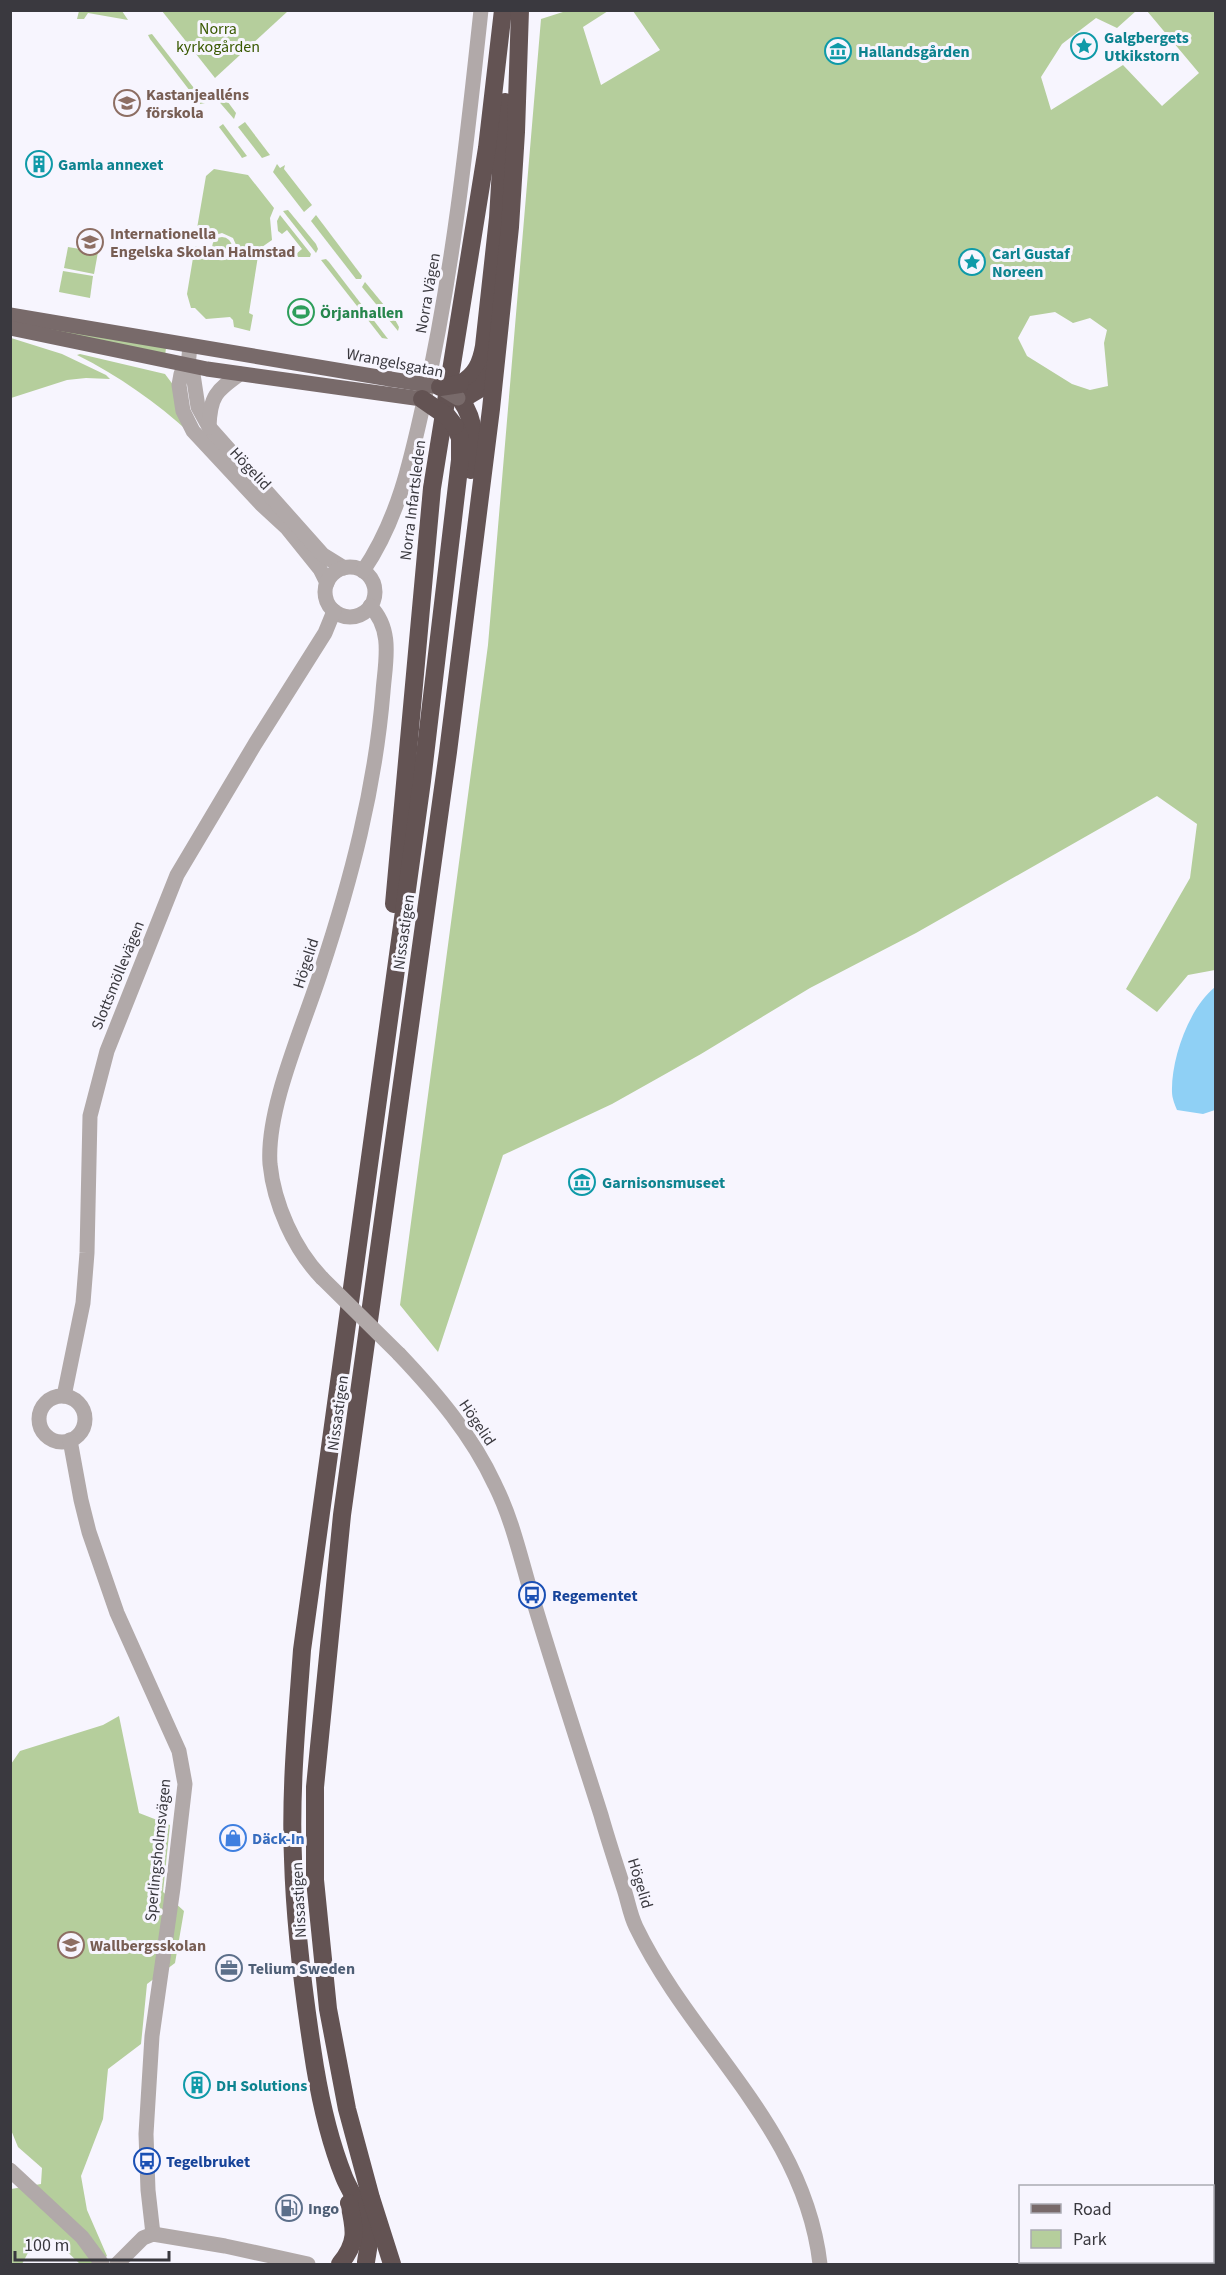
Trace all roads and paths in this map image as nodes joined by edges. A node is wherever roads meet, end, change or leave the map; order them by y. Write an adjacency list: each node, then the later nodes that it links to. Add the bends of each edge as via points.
1 (481, 10): 17 (street, Norra Vägen, via 453,247 433,363 400,496)
2 (505, 10): 12 (highway, via 505,105 498,218 484,346 481,362); 21 (highway, Norra Infartsleden, via 487,148 432,488 394,896)
3 (520, 10): 7 (highway, via 512,203)
4 (10, 315): 6 (main road, Wrangelsgatan)
5 (10, 328): 8 (main road, Wrangelsgatan)
6 (190, 346): 8 (street, Högelid); 10 (main road, Wrangelsgatan)
7 (496, 362): 12 (highway, via 481,388); 15 (highway)
8 (188, 366): 9 (main road, Wrangelsgatan); 14 (street, Högelid, via 198,407); 18 (street, Högelid, via 179,385 183,411 193,431 287,528 320,568)
9 (240, 374): 10 (main road, Wrangelsgatan); 14 (street, via 212,400)
10 (390, 387): 11 (main road, Wrangelsgatan, bridge); 13 (main road, Wrangelsgatan)
11 (440, 387): 12 (highway, bridge)
12 (459, 396): 13 (main road, Wrangelsgatan, via 447,402); 15 (highway, via 474,433 465,524)
13 (422, 399): 21 (highway, bridge, via 448,417 461,446)
14 (209, 427): 16 (street, Högelid, via 323,555)
15 (472, 563): 32 (highway, Nissastigen, via 342,1515 315,1787 315,1880 328,2008 347,2109)
16 (344, 568): 17 (street); 18 (street, via 333,573)
17 (363, 571): 19 (street, via 375,590)
18 (327, 583): 20 (street, via 325,595)
19 (370, 606): 20 (street, via 356,616); 33 (street, Högelid, bridge, via 383,623 387,652 380,736 349,884 274,1119 270,1163 275,1190 300,1250 322,1278 436,1394 495,1484 511,1523 635,1925 669,1985 789,2159 815,2233)
20 (334, 611): 22 (street, Slottsmöllevägen, via 177,875 107,1051 90,1116 83,1303)
21 (392, 998): 25 (highway, Nissastigen, via 304,1639 294,1754 292,1857 300,1961 316,2070)
22 (64, 1395): 23 (street, via 79,1403 85,1418 80,1433); 23 (street, via 44,1404 39,1423 51,1439)
23 (70, 1440): 26 (street, Sperlingsholmsvägen, via 89,1532 117,1613 178,1751 185,1784 152,2036 146,2134)
24 (10, 2170): 28 (street, via 82,2236)
25 (344, 2178): 27 (highway, Nissastigen, via 367,2225 369,2240); 31 (highway, via 355,2234)
26 (153, 2234): 29 (street, via 143,2238); 30 (street)
27 (362, 2264): 32 (highway, via 378,2260)
28 (102, 2265)
29 (117, 2265)
30 (308, 2265)
31 (340, 2265)
32 (391, 2265)
33 (820, 2265)

